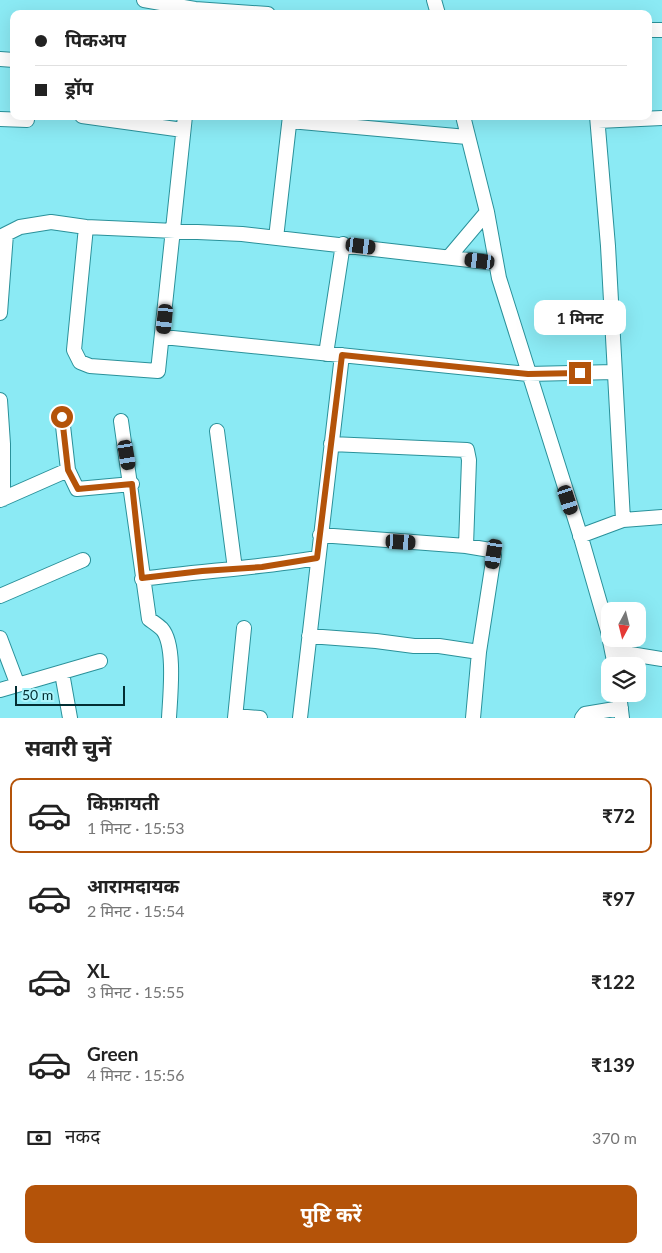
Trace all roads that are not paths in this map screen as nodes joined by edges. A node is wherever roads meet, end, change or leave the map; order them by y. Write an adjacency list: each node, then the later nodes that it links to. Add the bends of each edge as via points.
1 (144, 0): 2 (street)
2 (190, 10)
3 (111, 120): 9 (street)
4 (184, 120): 9 (street)
5 (290, 120): 15 (street)
6 (300, 120): 10 (street)
7 (464, 120): 10 (street)
8 (598, 120): 23 (street)
9 (183, 130): 13 (street)
10 (467, 137): 11 (street)
11 (487, 212): 17 (street); 18 (street)
12 (86, 227): 13 (street); 14 (street, via 51,222 20,227); 20 (street, via 74,350 80,362 90,366 158,371)
13 (173, 231): 15 (street); 20 (street)
14 (3, 235): 19 (street)
15 (276, 238): 16 (street)
16 (343, 244): 17 (street); 21 (street)
17 (449, 257): 18 (street)
18 (496, 263): 24 (street)
19 (0, 313)
20 (163, 337): 21 (street)
21 (326, 354): 22 (street)
22 (342, 355): 24 (street); 29 (street)
23 (614, 372): 24 (street); 34 (street)
24 (528, 374): 36 (street)
25 (0, 400): 32 (street)
26 (62, 417): 30 (street)
27 (121, 421): 31 (street)
28 (216, 431): 40 (street)
29 (331, 444): 35 (street); 37 (street, via 467,450)
30 (68, 470): 31 (street, via 78,489); 32 (street)
31 (132, 484): 41 (street)
32 (2, 500)
33 (662, 517): 34 (street)
34 (622, 520): 36 (street)
35 (320, 535): 37 (street); 38 (street)
36 (580, 536): 46 (street)
37 (466, 546): 47 (street, via 490,550 494,554)
38 (317, 558): 40 (street); 44 (street)
39 (83, 560): 42 (street)
40 (235, 569): 41 (street)
41 (142, 578): 57 (street, via 149,619 162,629 168,643)
42 (0, 596)
43 (244, 628): 55 (street)
44 (309, 636): 47 (street); 59 (street)
45 (0, 638): 52 (street)
46 (612, 651): 48 (street); 49 (street)
47 (479, 652): 60 (street)
48 (613, 657)
49 (662, 659)
50 (100, 661): 51 (street)
51 (62, 673): 52 (street); 56 (street)
52 (17, 683): 53 (street)
53 (0, 690)
54 (621, 713): 61 (street, via 586,714)
55 (235, 717): 58 (street)
56 (70, 718)
57 (169, 718)
58 (260, 718)
59 (300, 718)
60 (473, 718)
61 (582, 718)

